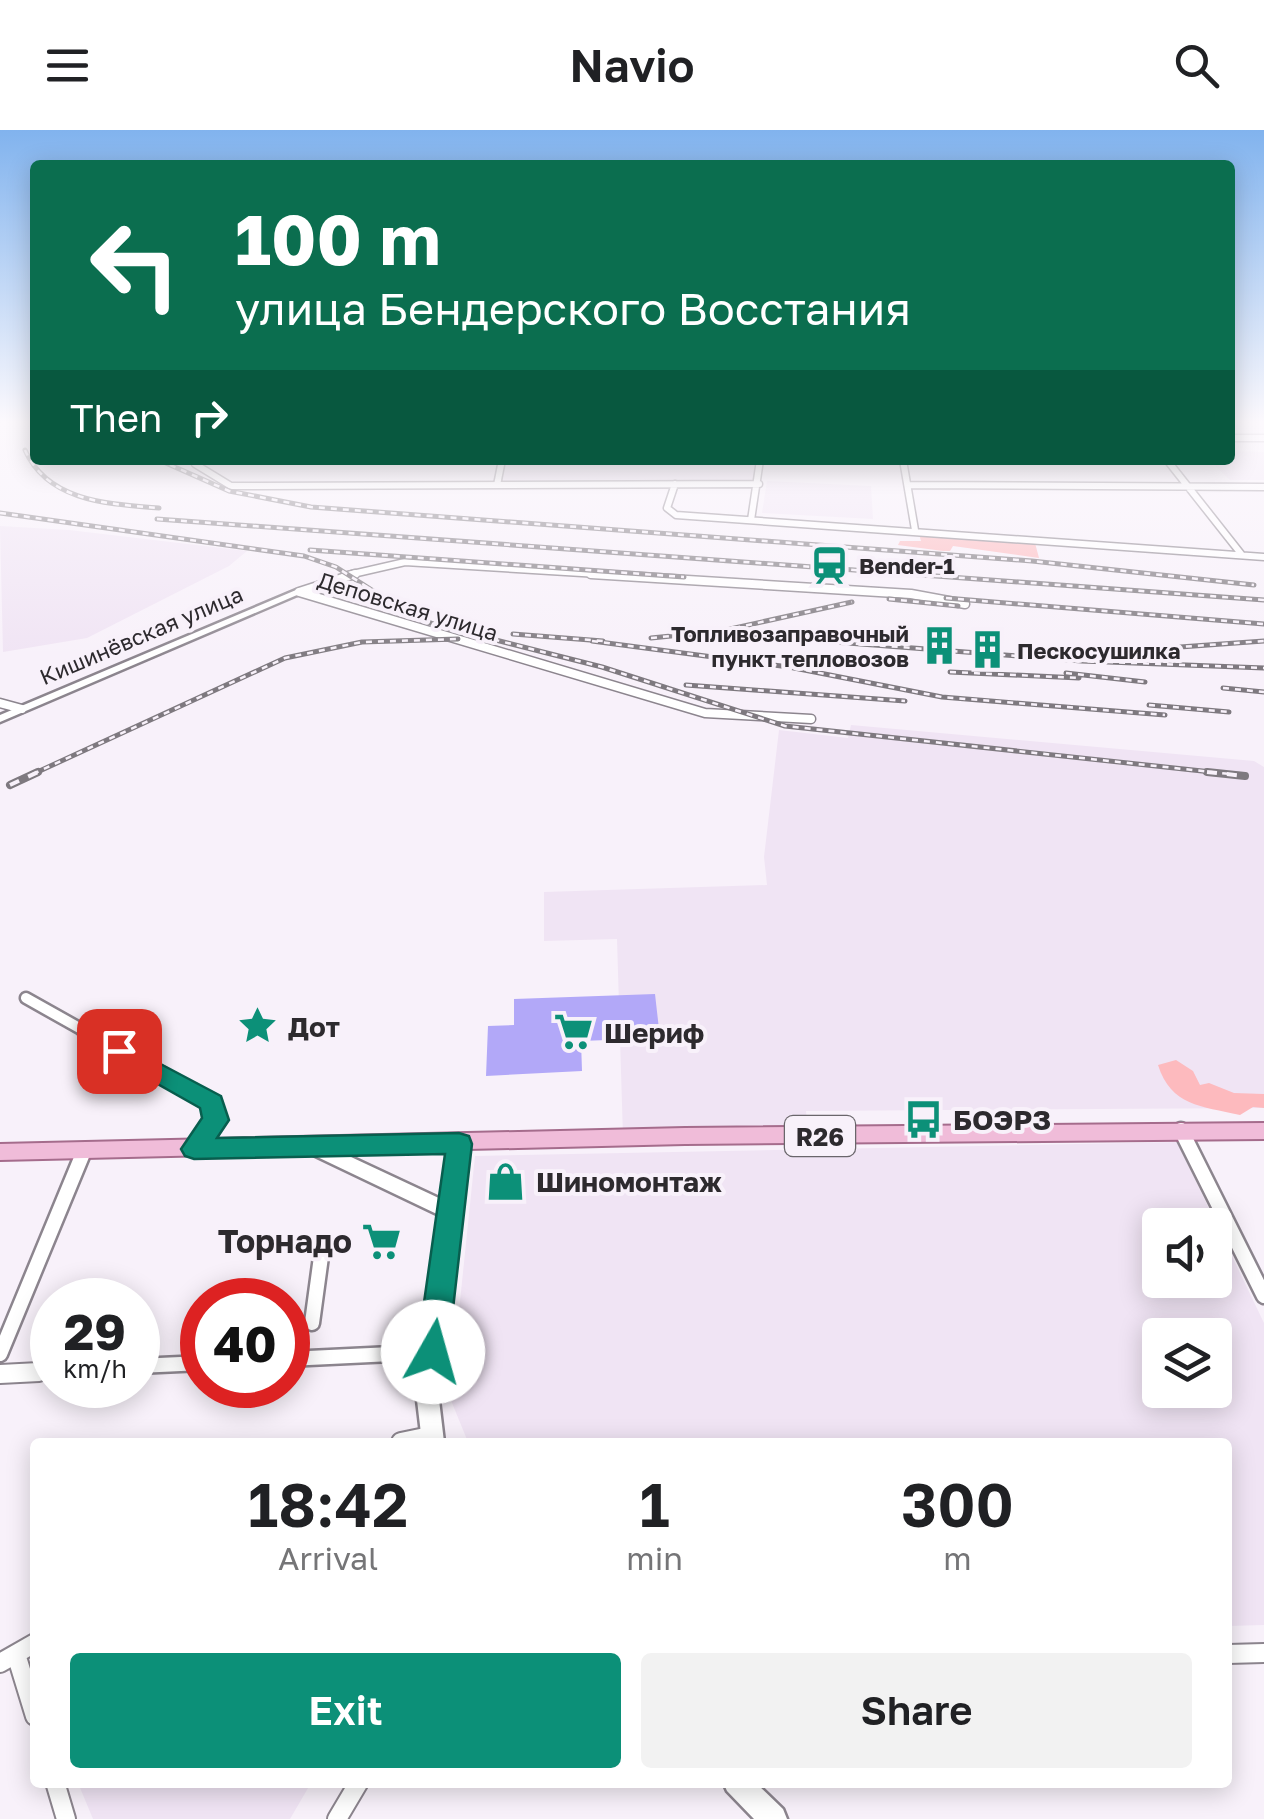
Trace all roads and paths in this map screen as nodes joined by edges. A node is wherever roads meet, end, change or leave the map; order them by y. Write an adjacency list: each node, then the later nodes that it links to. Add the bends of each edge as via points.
1 (669, 503): 5 (street, via 672,514)
2 (755, 503): 5 (street)
3 (910, 503): 6 (street)
4 (1202, 503): 7 (street)
5 (751, 520): 6 (street)
6 (914, 530): 7 (street)
7 (1242, 556): 8 (street)
8 (1264, 557)
9 (299, 592): 10 (street, Деповская улица, via 405,562 911,594); 12 (street, Кишинёвская улица); 14 (street, Деповская улица, via 705,713)
10 (965, 604)
11 (0, 703): 12 (street)
12 (22, 709): 13 (street, Кишинёвская улица)
13 (0, 718)
14 (811, 719)
15 (26, 998): 20 (street, via 212,1103 216,1120)
16 (1180, 1130): 17 (main road, R26); 18 (main road, R26); 25 (street)
17 (1264, 1131)
18 (459, 1144): 19 (main road, R26); 23 (street)
19 (314, 1147): 20 (main road, R26); 23 (street)
20 (194, 1149): 21 (main road, R26)
21 (84, 1151): 22 (main road, R26); 28 (street)
22 (0, 1152)
23 (451, 1212): 27 (street)
24 (323, 1242): 26 (street)
25 (1264, 1296)
26 (312, 1323)
27 (433, 1352): 29 (street); 32 (street)
28 (0, 1354)
29 (310, 1358)
30 (30, 1372): 31 (street)
31 (0, 1374)
32 (432, 1438)
33 (30, 1646): 36 (street)
34 (1264, 1652): 35 (street)
35 (1232, 1654)
36 (8, 1659): 37 (street)
37 (30, 1705)
38 (57, 1788): 41 (street)
39 (355, 1788): 42 (street)
40 (742, 1788): 43 (street)
41 (66, 1819)
42 (337, 1819)
43 (772, 1819)

